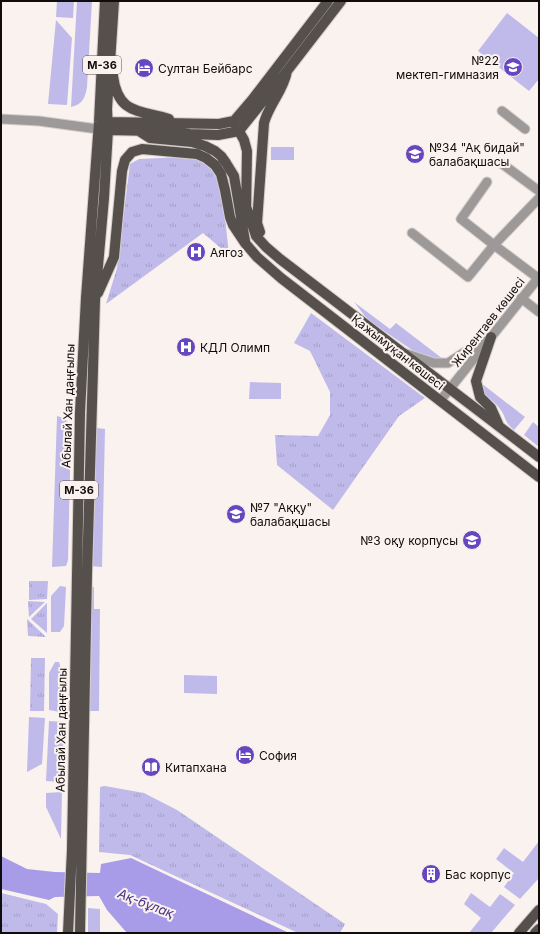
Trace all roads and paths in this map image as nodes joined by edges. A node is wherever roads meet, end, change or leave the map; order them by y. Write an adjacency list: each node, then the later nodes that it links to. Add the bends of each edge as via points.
1 (105, 1): 11 (main road, Абылай Хан даңғылы / M-36)
2 (114, 1): 5 (main road, Абылай Хан даңғылы / M-36)
3 (328, 1): 9 (main road)
4 (341, 1): 6 (main road)
5 (111, 41): 10 (main road, via 114,83 122,101 139,113); 11 (main road, Абылай Хан даңғылы / M-36)
6 (287, 71): 14 (main road); 23 (main road, via 285,82 264,123 257,223)
7 (502, 112): 12 (street)
8 (1, 119): 11 (street, via 72,126)
9 (234, 121): 10 (main road, via 219,124); 14 (main road)
10 (184, 124): 11 (main road)
11 (103, 126): 13 (main road); 26 (main road, Абылай Хан даңғылы / M-36, via 104,198); 35 (main road, Абылай Хан даңғылы / M-36, via 86,298 80,412)
12 (526, 129)
13 (139, 131): 14 (main road, via 218,135); 21 (main road, via 150,138 192,142 205,146 221,156 234,176)
14 (239, 131): 19 (main road, via 248,151)
15 (501, 163): 17 (street)
16 (487, 182): 22 (street, via 461,219)
17 (539, 191)
18 (539, 198): 22 (street)
19 (247, 209): 21 (main road); 23 (main road, Қажымұқан көшесі, via 256,236)
20 (412, 233): 22 (street, via 468,277)
21 (245, 243): 26 (main road, Қажымұқан көшесі, via 233,225 224,182 215,165 197,154 142,150 132,152 125,160 122,171 114,257); 31 (main road, Қажымұқан көшесі, via 281,278)
22 (494, 245): 24 (street)
23 (266, 247): 29 (main road, Қажымұқан көшесі)
24 (538, 277): 25 (street, Жирентаев көшесі)
25 (521, 298): 27 (street); 28 (street, Жирентаев көшесі)
26 (95, 300): 35 (main road, Абылай Хан даңғылы / M-36)
27 (539, 312)
28 (493, 334): 29 (street, via 448,363 434,363); 30 (street, Жирентаев көшесі); 32 (main road, via 476,381 480,397 491,408)
29 (403, 352): 30 (main road, Қажымұқан көшесі)
30 (450, 388): 31 (street, Жирентаев көшесі); 32 (main road, Қажымұқан көшесі)
31 (440, 400): 34 (main road, Қажымұқан көшесі)
32 (500, 427): 33 (main road, Қажымұқан көшесі)
33 (539, 457)
34 (539, 477)
35 (77, 850): 38 (main road, Абылай Хан даңғылы / M-36); 39 (main road, Абылай Хан даңғылы / M-36)
36 (538, 911): 40 (main road)
37 (539, 929): 41 (main road)
38 (68, 933)
39 (80, 933)
40 (519, 933)
41 (535, 933)

